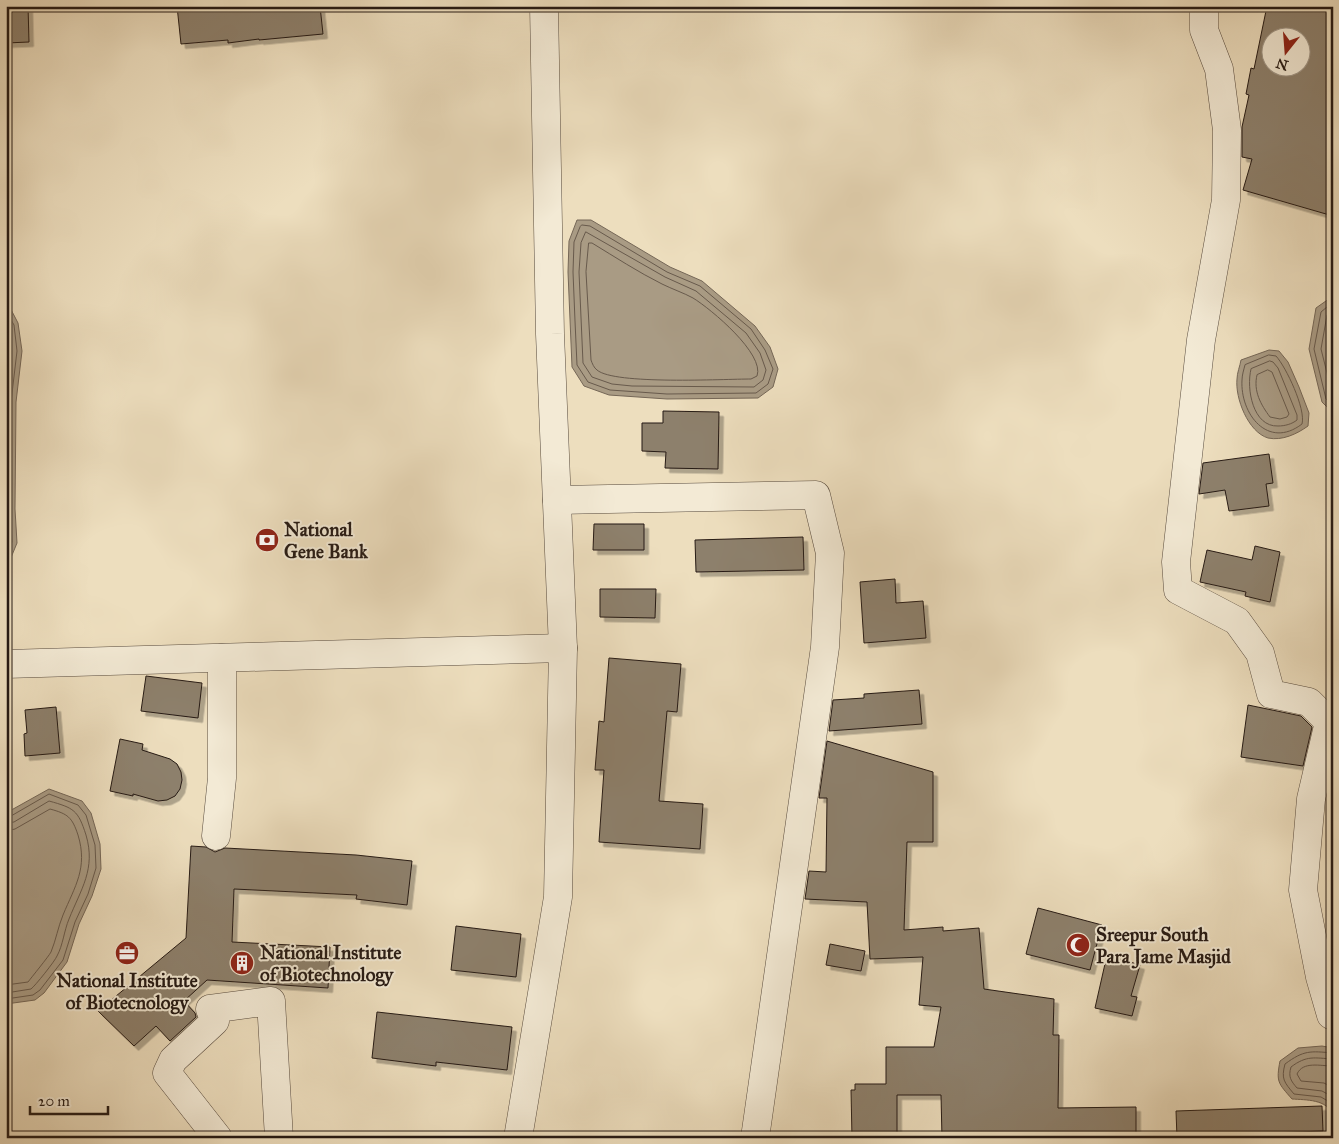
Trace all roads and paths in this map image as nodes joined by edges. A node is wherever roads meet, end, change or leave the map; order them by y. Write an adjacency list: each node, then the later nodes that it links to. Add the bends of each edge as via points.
1 (544, 6): 3 (street, via 550,334)
2 (1204, 6): 8 (street, via 1204,30 1219,69 1227,130 1226,200 1201,340 1176,562 1178,590 1237,621 1260,653 1271,694 1309,702 1329,722 1311,799 1303,890 1320,978)
3 (557, 500): 4 (street); 12 (street, via 816,494 830,553 824,647)
4 (563, 648): 5 (street); 11 (street, via 558,898)
5 (222, 658): 6 (street); 7 (street, via 222,778)
6 (6, 664)
7 (216, 836)
8 (1333, 1016)
9 (218, 1138): 10 (street, via 166,1073 173,1060 215,1021 210,1009 272,1001)
10 (280, 1138)
11 (518, 1138)
12 (755, 1138)

